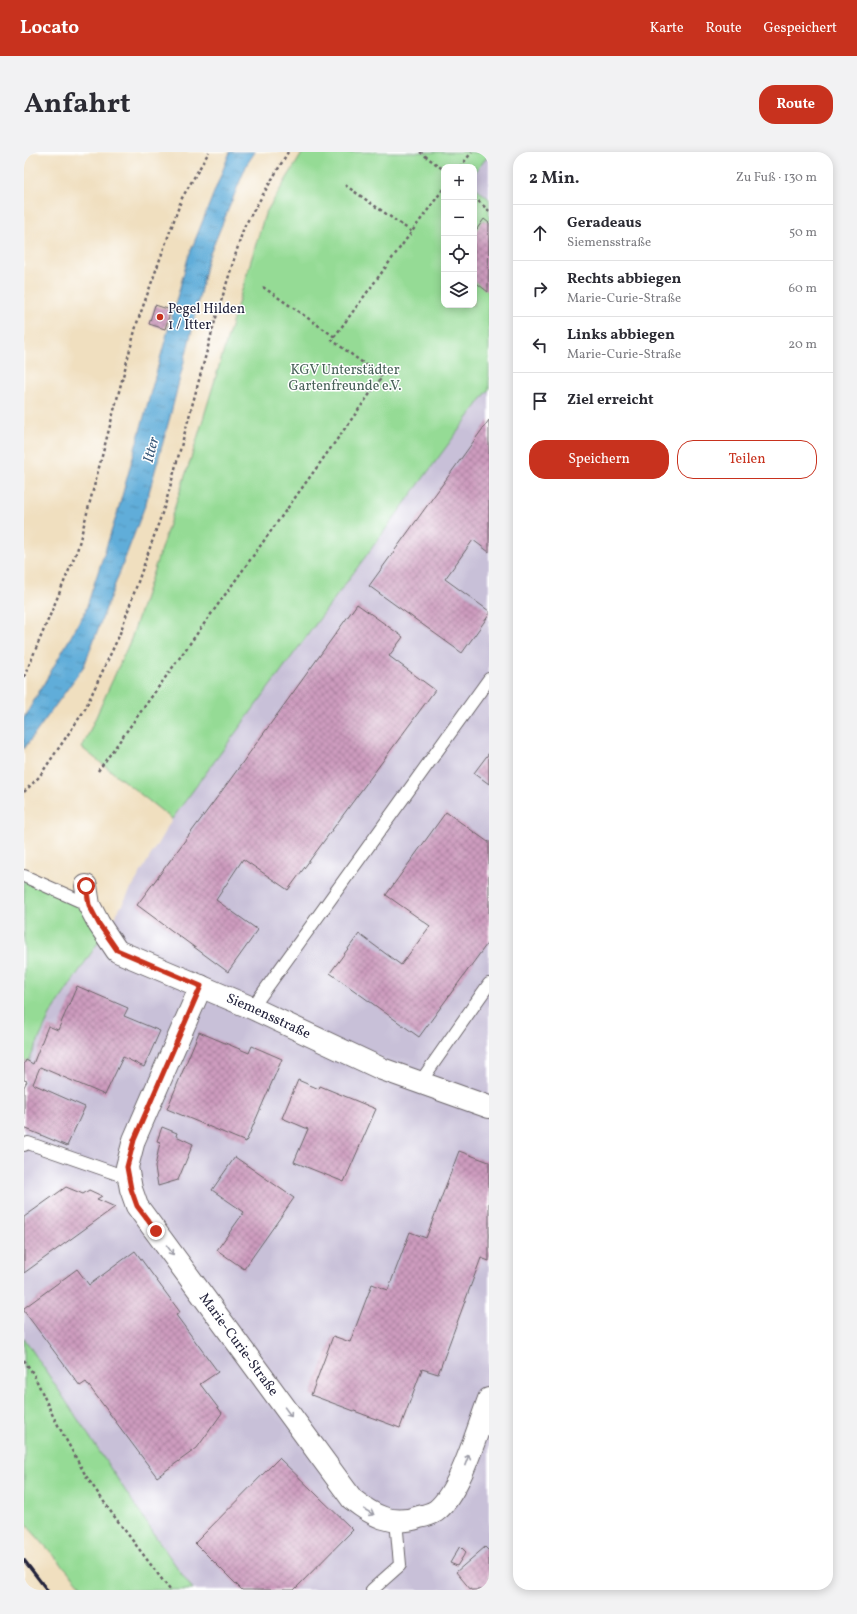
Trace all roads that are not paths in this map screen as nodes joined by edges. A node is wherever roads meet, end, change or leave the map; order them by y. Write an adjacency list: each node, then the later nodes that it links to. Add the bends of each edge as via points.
1 (489, 679): 6 (lane)
2 (24, 876): 3 (lane)
3 (87, 895): 5 (street, Siemensstraße, via 99,924 117,950)
4 (489, 984): 7 (lane)
5 (201, 986): 6 (street, Siemensstraße); 10 (street, Marie-Curie-Straße, via 134,1140 127,1167)
6 (252, 1008): 7 (street, Siemensstraße, via 382,1069)
7 (421, 1081): 8 (street, Siemensstraße)
8 (489, 1107)
9 (24, 1145): 10 (lane, via 28,1143)
10 (129, 1178): 12 (street, Marie-Curie-Straße, one-way to 12, via 137,1206 352,1499 369,1512 387,1520)
11 (489, 1399): 12 (street, Marie-Curie-Straße, one-way to 11, via 412,1520 435,1511 449,1496 465,1465)
12 (396, 1520): 13 (lane, via 400,1565)
13 (372, 1590)

